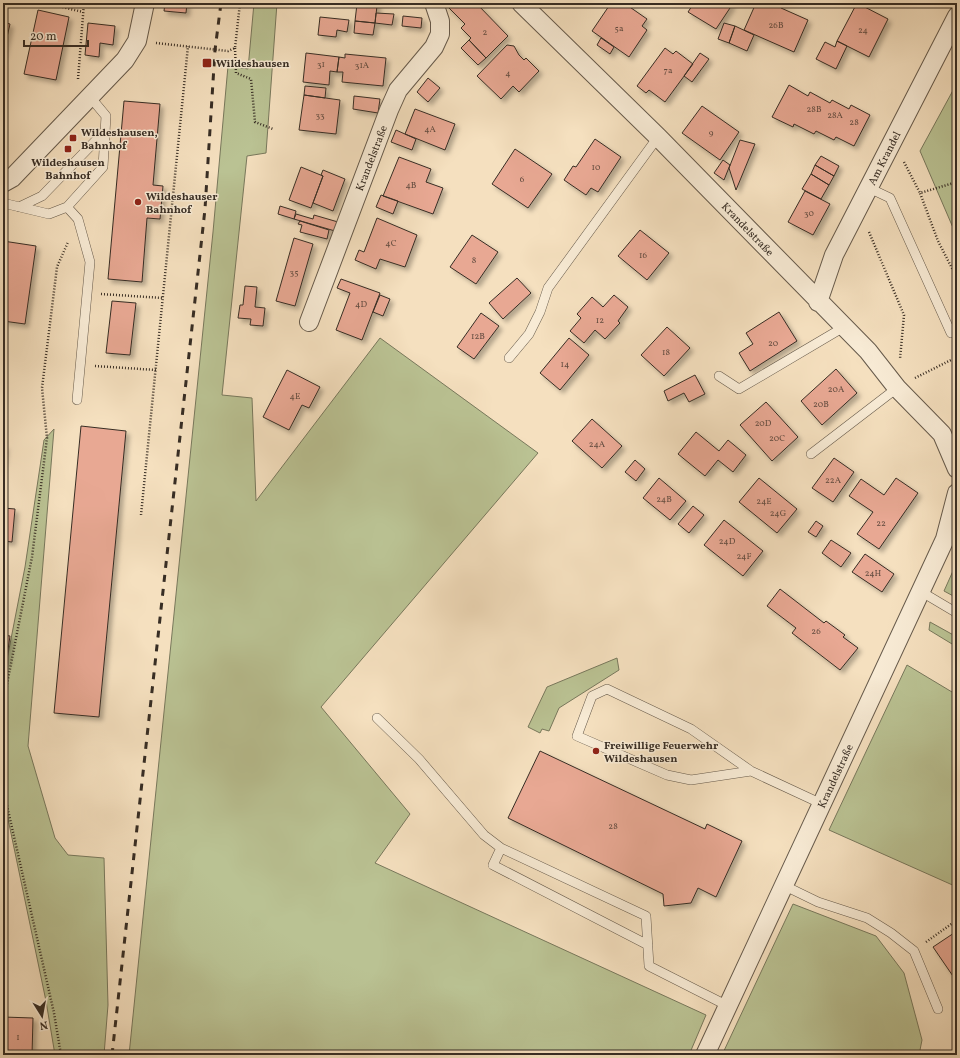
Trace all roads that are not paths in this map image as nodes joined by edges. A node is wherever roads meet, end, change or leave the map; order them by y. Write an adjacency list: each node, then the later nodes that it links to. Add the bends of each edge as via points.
1 (144, 3): 5 (street, via 137,41 125,60)
2 (434, 3): 14 (street, Krandelstraße, via 440,21 440,34 434,47 398,90)
3 (521, 3): 7 (street, Krandelstraße)
4 (957, 16): 9 (street, Am Krandel)
5 (91, 98): 6 (lane, via 106,116); 8 (street, via 12,178)
6 (105, 130): 11 (lane, via 42,196); 12 (lane, via 104,167)
7 (658, 137): 13 (street, Krandelstraße); 17 (lane, via 548,288 529,334)
8 (3, 182)
9 (869, 188): 13 (street, Am Krandel, via 834,255); 16 (lane, via 890,198)
10 (3, 203): 11 (lane)
11 (19, 207): 12 (lane, via 49,214)
12 (67, 207): 20 (lane, via 78,219 90,262)
13 (818, 302): 15 (street, Krandelstraße)
14 (309, 322)
15 (844, 327): 18 (lane, via 739,389); 19 (street, Krandelstraße, via 868,351)
16 (951, 333)
17 (508, 358)
18 (719, 376)
19 (897, 388): 21 (lane); 22 (street, Krandelstraße, via 942,434)
20 (77, 400)
21 (810, 454)
22 (957, 469)
23 (957, 493): 24 (street, Krandelstraße, via 945,539)
24 (920, 591): 25 (lane); 28 (street, Krandelstraße)
25 (957, 613)
26 (377, 718): 29 (lane, via 419,759 484,835)
27 (751, 771): 27 (lane, via 691,729 607,690 592,696 577,736 667,775 691,780); 28 (lane)
28 (822, 804): 30 (street, Krandelstraße)
29 (501, 848): 31 (lane, via 646,916); 31 (lane, via 493,865)
30 (783, 885): 32 (street, Krandelstraße); 33 (lane, via 818,902 867,918 914,951)
31 (648, 945): 32 (lane, via 649,966)
32 (728, 1006): 34 (street, Krandelstraße)
33 (938, 1009)
34 (705, 1055)

